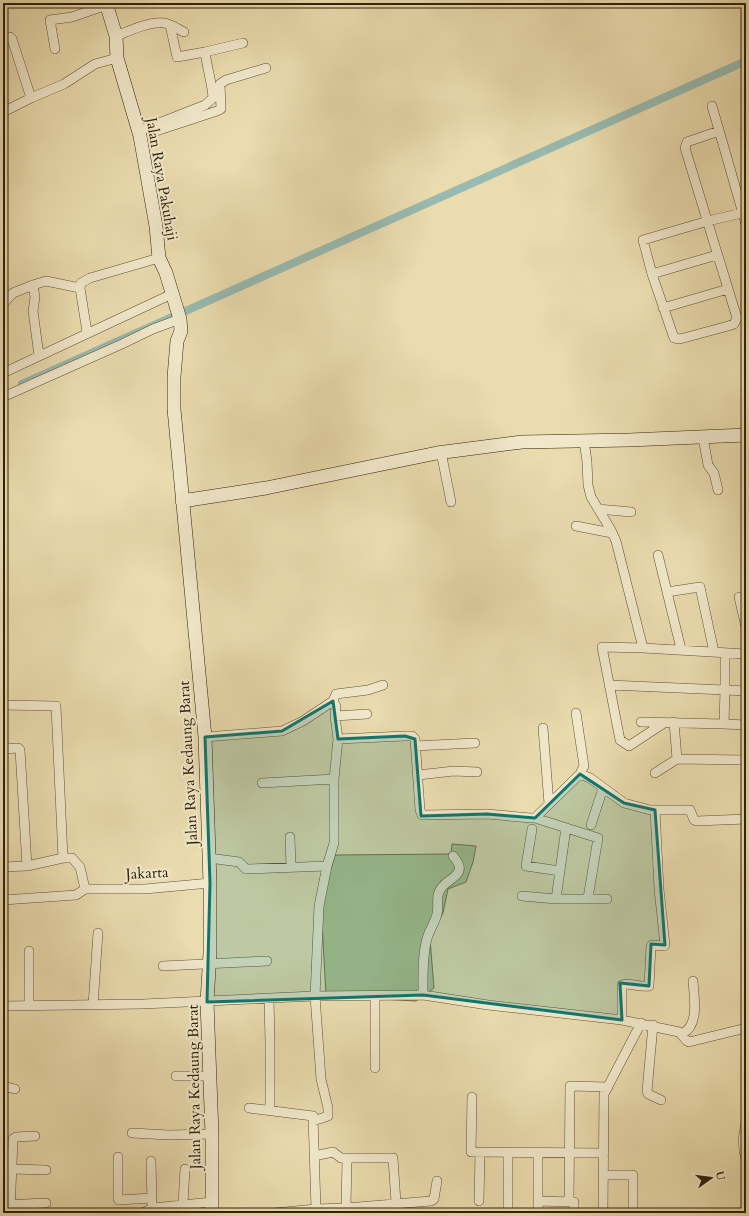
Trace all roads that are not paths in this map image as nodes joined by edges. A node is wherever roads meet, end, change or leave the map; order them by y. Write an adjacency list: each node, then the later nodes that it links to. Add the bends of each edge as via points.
1 (106, 4): 4 (street, Jalan Raya Pakuhaji); 7 (street, via 72,17 50,20)
2 (170, 25): 3 (street); 4 (street, via 155,23); 8 (street, via 177,57)
3 (184, 32)
4 (116, 36): 9 (street, Jalan Raya Pakuhaji)
5 (3, 37): 11 (street, via 12,39)
6 (243, 43): 8 (street)
7 (54, 49)
8 (205, 52): 15 (street, via 212,88 211,101)
9 (117, 58): 11 (street, via 95,64 64,84); 15 (street, Jalan Raya Pakuhaji)
10 (266, 68): 15 (street, via 230,78 220,84 221,108 217,111)
11 (31, 98): 13 (street)
12 (712, 106): 14 (street)
13 (3, 112)
14 (719, 131): 16 (street); 17 (street, via 687,142 685,148)
15 (140, 134): 20 (street, Jalan Raya Pakuhaji)
16 (744, 213): 17 (street); 18 (street)
17 (708, 221): 19 (street); 21 (street, via 644,239)
18 (746, 224)
19 (718, 256): 21 (street); 24 (street)
20 (159, 258): 23 (street, via 90,278 81,283); 25 (street, Jalan Raya Pakuhaji)
21 (652, 274): 27 (street)
22 (33, 284): 23 (street, via 46,281); 26 (street, via 13,293); 32 (street, via 33,311)
23 (80, 288): 31 (street)
24 (728, 290): 27 (street); 30 (street)
25 (173, 297): 29 (street, Jalan Raya Pakuhaji); 31 (street)
26 (3, 304)
27 (663, 308): 30 (street, via 673,337 678,339 732,325)
28 (746, 316): 30 (street)
29 (179, 317): 34 (street); 40 (street, Jalan Raya Kedaung Barat, via 181,331 177,341 174,409)
30 (737, 318)
31 (87, 332): 32 (street)
32 (39, 356): 33 (street)
33 (3, 373)
34 (3, 397)
35 (746, 435): 36 (street)
36 (703, 437): 37 (street); 39 (street, via 708,464 714,474)
37 (584, 440): 38 (street, via 522,442); 42 (street, via 588,485 591,497)
38 (441, 452): 40 (street, via 266,488); 41 (street)
39 (718, 490)
40 (182, 501): 71 (street, Jalan Raya Kedaung Barat)
41 (451, 502)
42 (598, 508): 43 (street); 45 (street)
43 (631, 512)
44 (576, 526): 45 (street)
45 (612, 533): 51 (street, via 620,553)
46 (658, 555): 47 (street)
47 (667, 592): 52 (street); 53 (street, via 700,587)
48 (739, 597): 49 (street)
49 (745, 614): 50 (street)
50 (746, 626)
51 (644, 648): 52 (street); 57 (street, via 602,647)
52 (681, 650): 53 (street)
53 (714, 652): 54 (street)
54 (725, 653): 55 (street); 58 (street)
55 (746, 654)
56 (383, 685): 60 (street, via 368,690 336,694)
57 (610, 685): 58 (street); 67 (street, via 620,740 629,746)
58 (725, 690): 59 (street); 68 (street)
59 (746, 691)
60 (333, 701): 64 (street, via 336,706); 71 (street, via 282,731)
61 (3, 705): 94 (street, via 56,706)
62 (576, 713): 80 (street, via 584,760)
63 (367, 714): 64 (street)
64 (335, 716): 72 (street)
65 (641, 722): 67 (street)
66 (674, 722): 67 (street); 68 (street); 76 (street)
67 (664, 723)
68 (724, 724): 69 (street)
69 (746, 726)
70 (543, 728): 85 (street)
71 (205, 737): 95 (street, Jalan Raya Kedaung Barat)
72 (338, 739): 74 (street, via 412,736); 82 (street)
73 (475, 744): 74 (street)
74 (416, 746): 81 (street)
75 (3, 749): 96 (street, via 19,749)
76 (677, 758): 77 (street); 79 (street)
77 (746, 760)
78 (477, 772): 81 (street, via 454,771)
79 (655, 773)
80 (580, 774): 84 (street); 85 (street)
81 (418, 775): 87 (street, via 422,815 487,814)
82 (334, 779): 83 (street); 97 (street, via 334,843)
83 (262, 783)
84 (603, 788): 86 (street, via 624,803); 89 (street)
85 (549, 804): 87 (street)
86 (655, 810): 88 (street, via 690,810 697,821); 122 (street, via 658,889 665,945 651,946 649,986 622,985)
87 (536, 818): 90 (street)
88 (746, 819)
89 (591, 825)
90 (566, 828): 100 (street); 104 (street, via 598,838)
91 (532, 830): 100 (street, via 526,866)
92 (290, 837): 99 (street)
93 (453, 856): 114 (street, via 460,868 456,876 439,892 437,914 426,941)
94 (63, 858): 96 (street); 102 (street, via 72,858 80,867)
95 (209, 858): 99 (street, via 239,862 246,869); 101 (street, Jalan Raya Kedaung Barat)
96 (27, 866): 98 (street)
97 (328, 866): 99 (street); 115 (street, via 319,906)
98 (3, 867)
99 (290, 867)
100 (560, 871): 105 (street)
101 (210, 883): 102 (street, Jakarta, via 145,889); 111 (street, Jalan Raya Kedaung Barat)
102 (85, 888): 107 (street, Jakarta, via 76,895)
103 (522, 896): 105 (street)
104 (588, 898): 105 (street); 106 (street)
105 (556, 899)
106 (607, 899)
107 (3, 900)
108 (98, 933): 120 (street)
109 (29, 951): 119 (street)
110 (267, 961): 111 (street)
111 (210, 963): 112 (street); 118 (street, Jalan Raya Kedaung Barat)
112 (163, 966)
113 (693, 981): 126 (street, via 693,1022)
114 (423, 995): 116 (street); 122 (street)
115 (315, 996): 116 (street); 117 (street); 137 (street, via 321,1079 328,1116)
116 (375, 996): 127 (street)
117 (269, 999): 118 (street); 136 (street)
118 (207, 1002): 120 (street); 129 (street, Jalan Raya Kedaung Barat)
119 (29, 1005): 120 (street); 121 (street)
120 (93, 1005)
121 (3, 1006)
122 (622, 1020): 123 (street)
123 (641, 1023): 124 (street); 131 (street)
124 (653, 1025): 126 (street); 134 (street, via 647,1091)
125 (746, 1028): 126 (street, via 707,1036 692,1042 687,1041)
126 (682, 1034)
127 (375, 1068)
128 (176, 1076): 129 (street)
129 (210, 1076): 140 (street, Jalan Raya Kedaung Barat)
130 (3, 1086): 132 (street)
131 (608, 1087): 145 (street, via 570,1086); 146 (street, via 604,1094)
132 (15, 1089)
133 (472, 1097): 142 (street, via 471,1152)
134 (661, 1100)
135 (249, 1108): 136 (street)
136 (270, 1110): 137 (street, via 312,1115)
137 (313, 1121): 147 (street)
138 (746, 1123): 150 (street, via 743,1137)
139 (132, 1133): 140 (street)
140 (212, 1134): 165 (street, Jalan Raya Kedaung Barat)
141 (35, 1136): 152 (street, via 13,1139)
142 (480, 1152): 143 (street); 158 (street)
143 (508, 1152): 144 (street); 172 (street)
144 (538, 1153): 145 (street); 159 (street)
145 (570, 1153): 146 (street); 160 (street)
146 (604, 1153): 155 (street)
147 (314, 1156): 149 (street, via 333,1152); 168 (street)
148 (118, 1157): 157 (street, via 118,1199)
149 (347, 1159): 162 (street, via 393,1158); 166 (street)
150 (746, 1159)
151 (151, 1161): 157 (street)
152 (12, 1169): 154 (street); 164 (street)
153 (185, 1169): 163 (street)
154 (46, 1170)
155 (604, 1175): 175 (street); 176 (street, via 633,1175)
156 (436, 1181): 162 (street, via 432,1201)
157 (151, 1198): 167 (street)
158 (479, 1201)
159 (538, 1201): 160 (street); 173 (street)
160 (569, 1202): 174 (street, via 574,1202)
161 (46, 1203): 164 (street)
162 (396, 1203): 166 (street)
163 (185, 1207): 165 (street); 167 (street)
164 (8, 1208)
165 (212, 1208)
166 (346, 1208): 168 (street)
167 (152, 1211): 170 (street)
168 (317, 1211): 169 (street)
169 (293, 1212): 171 (street)
170 (142, 1213)
171 (274, 1213)
172 (508, 1213)
173 (538, 1213)
174 (574, 1213)
175 (603, 1213)
176 (633, 1213)

